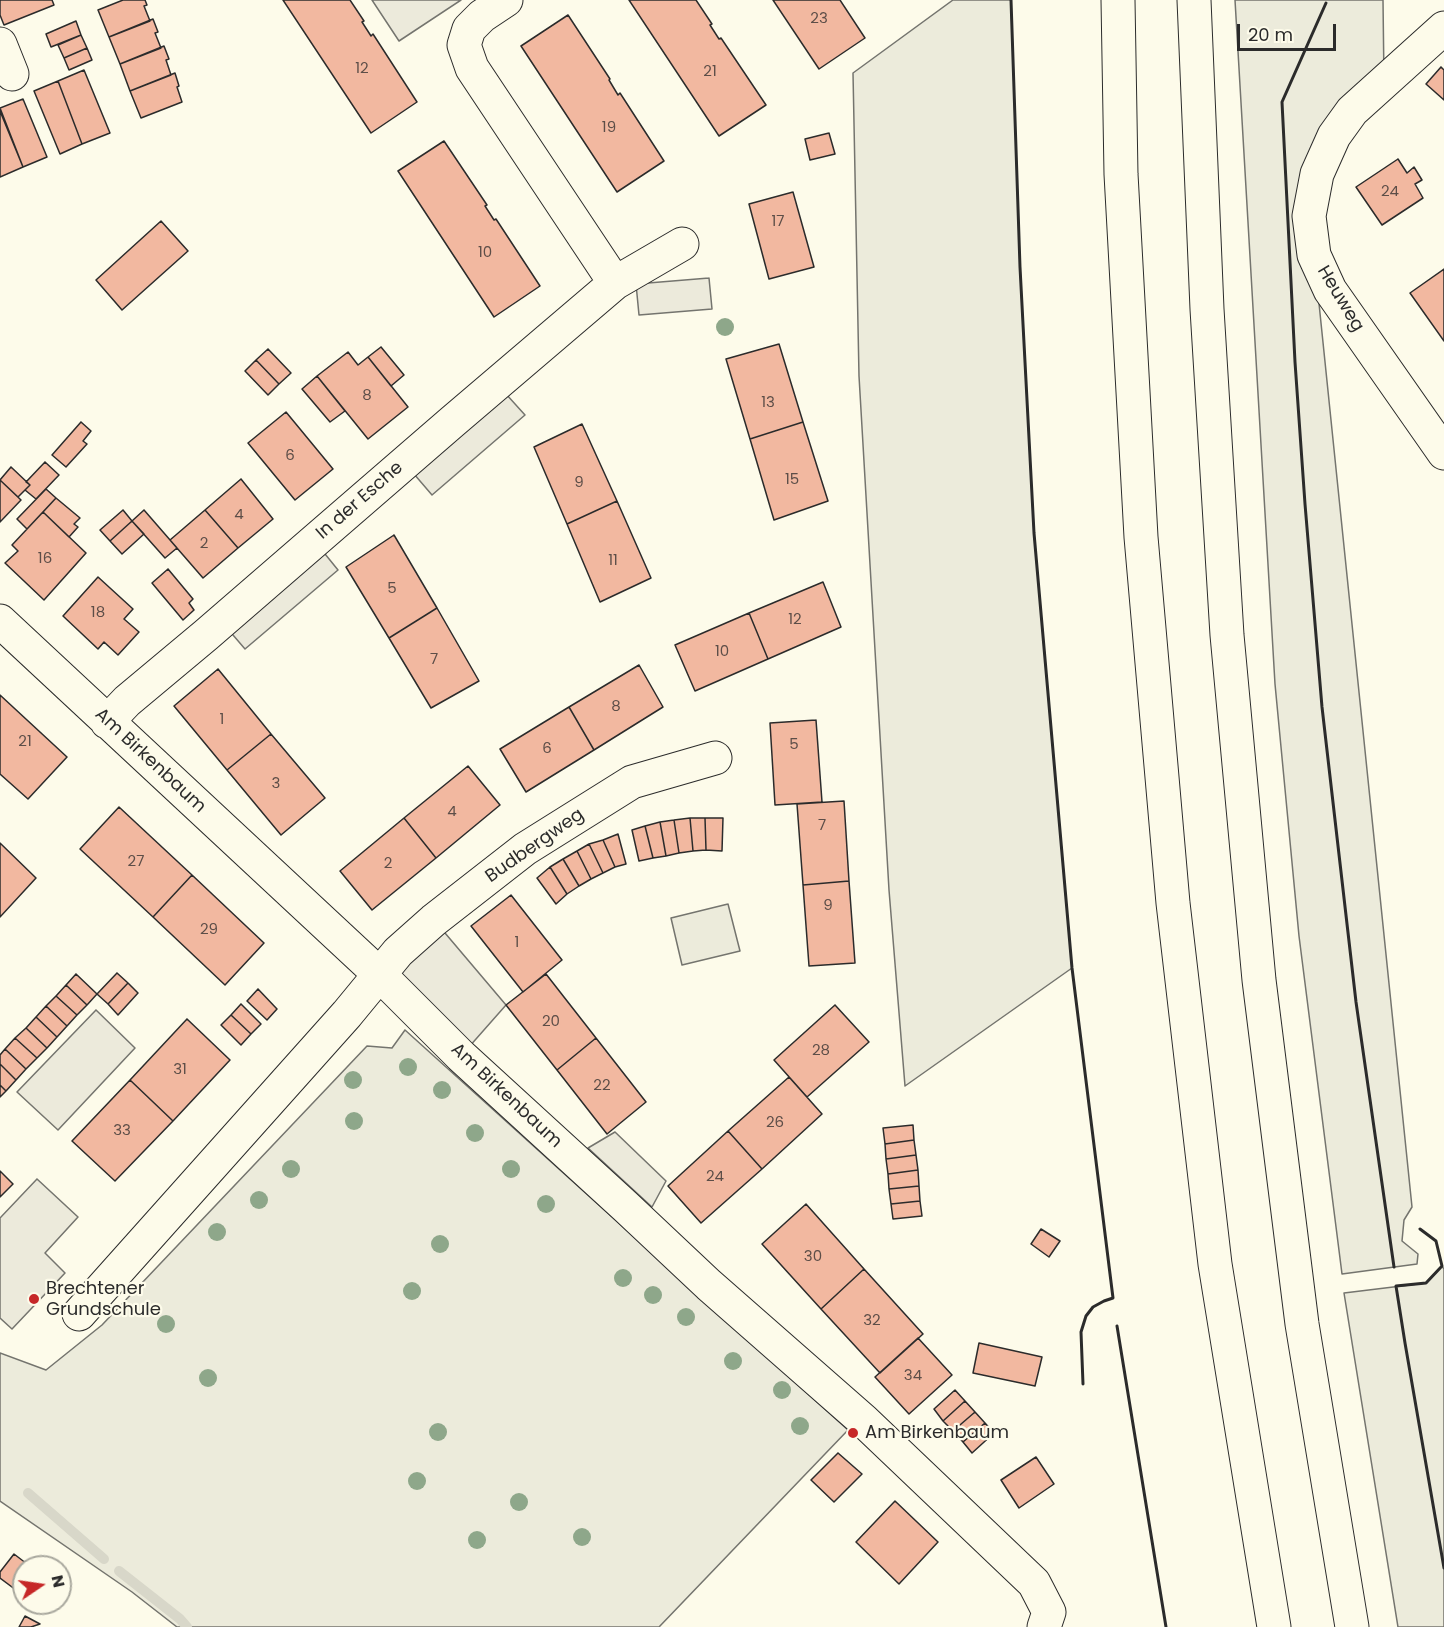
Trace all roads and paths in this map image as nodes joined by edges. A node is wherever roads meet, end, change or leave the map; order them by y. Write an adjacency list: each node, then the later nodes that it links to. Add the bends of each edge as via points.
1 (506, 0): 8 (main road, via 469,29 464,45 472,68)
2 (1118, 0): 16 (main road, via 1121,174 1141,537 1173,903 1215,1264)
3 (1194, 0): 17 (main road, via 1207,309 1227,635 1257,968 1302,1324)
4 (1444, 28): 9 (main road, Heuweg, via 1352,111 1334,136 1317,174 1309,216 1314,255 1330,290)
5 (0, 44): 6 (main road)
6 (12, 74)
7 (682, 244): 8 (main road, In der Esche)
8 (615, 283): 11 (main road, In der Esche)
9 (1444, 453)
10 (0, 621): 11 (main road, Am Birkenbaum)
11 (107, 722): 13 (main road, Am Birkenbaum)
12 (715, 758): 13 (main road, Budbergweg, via 632,782 525,849 434,920)
13 (379, 975): 14 (main road); 15 (main road, Am Birkenbaum, via 461,1056 709,1285 864,1421 1034,1583)
14 (79, 1314)
15 (1046, 1620)
16 (1274, 1627)
17 (1352, 1627)

